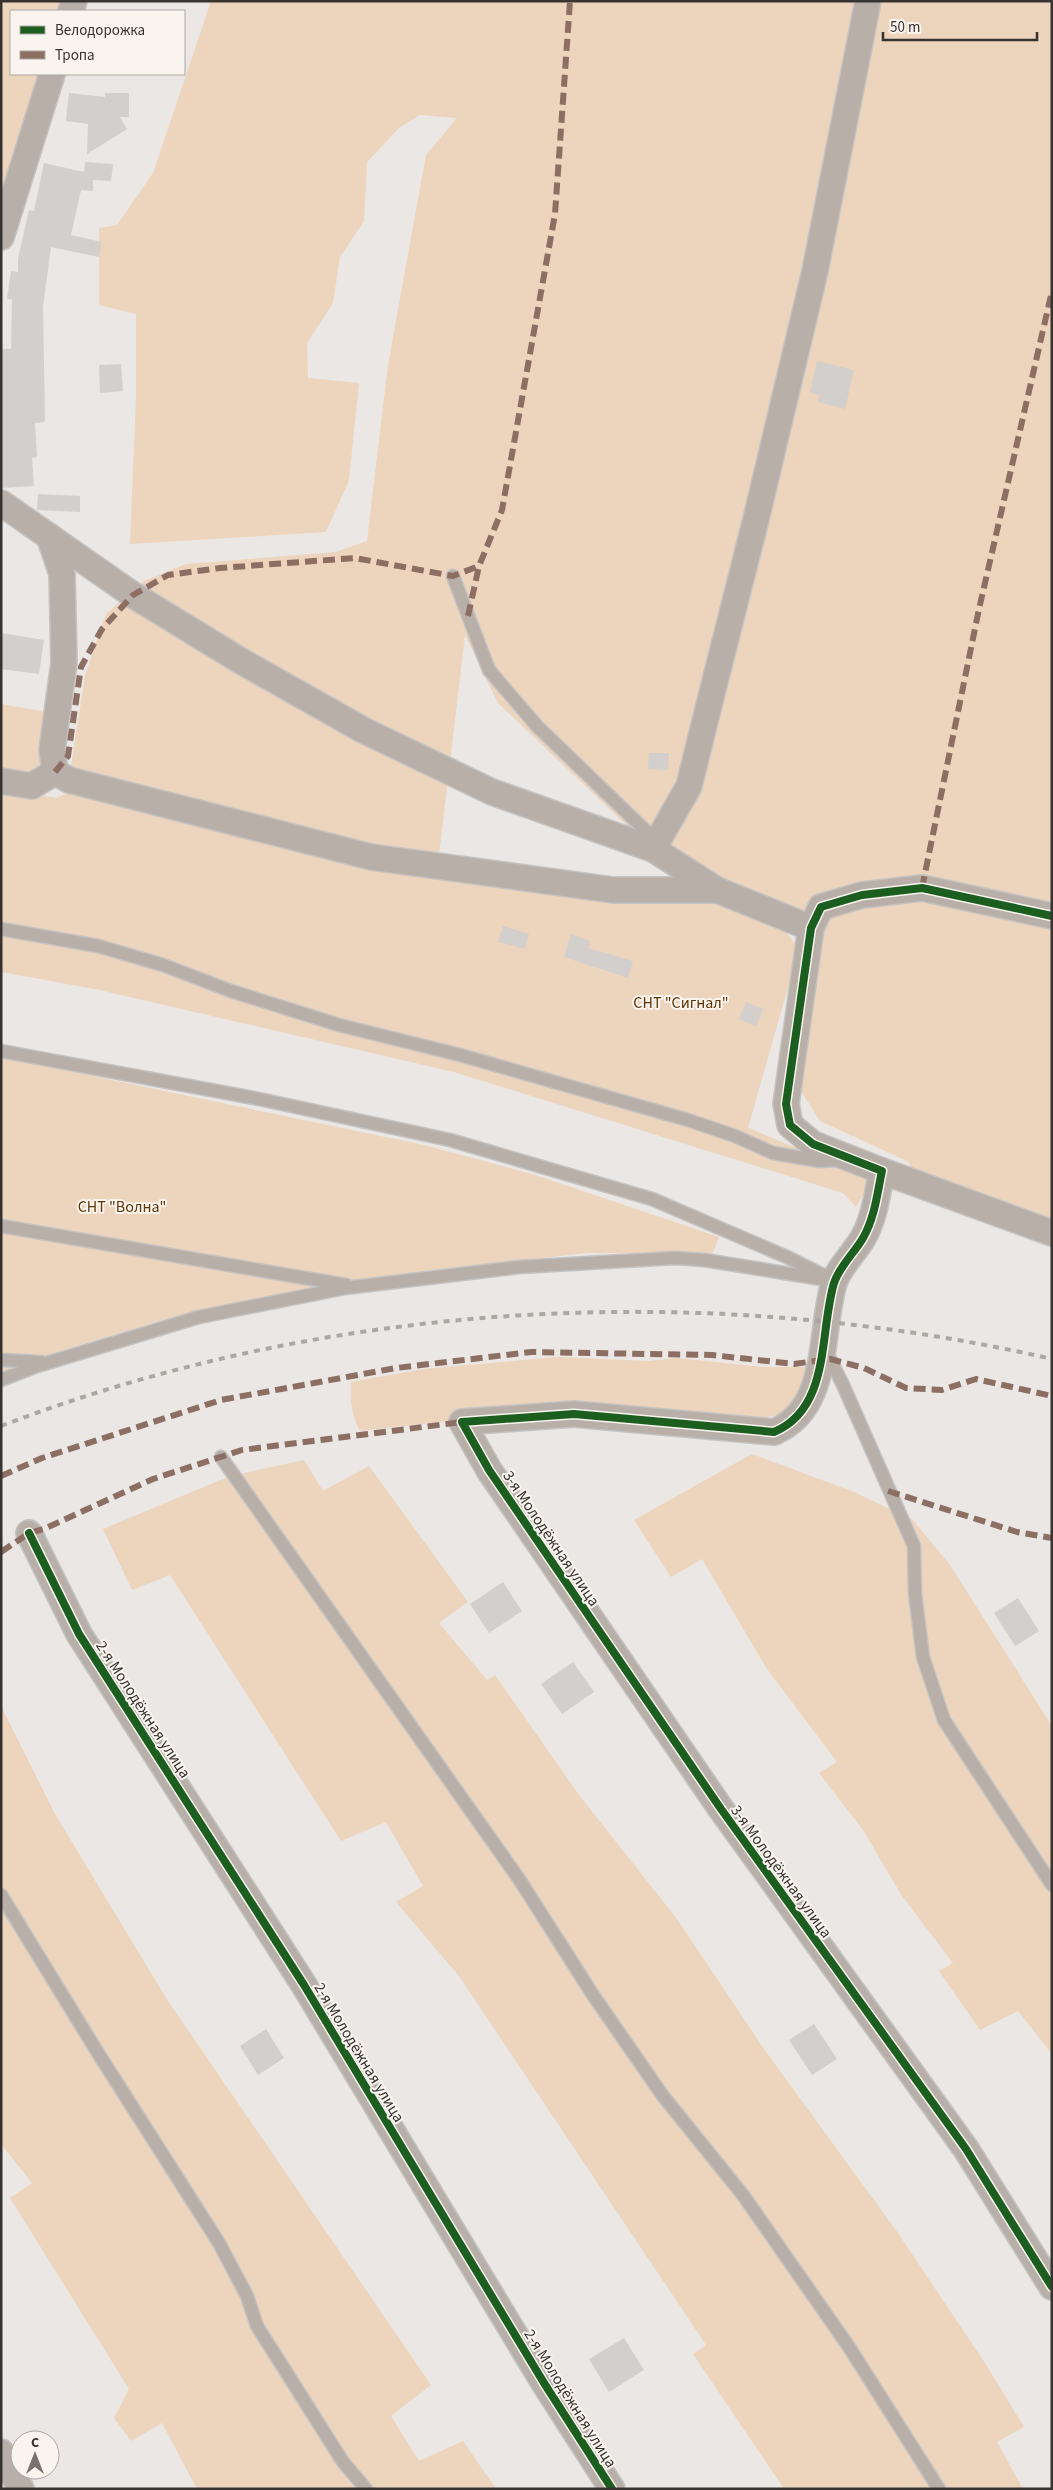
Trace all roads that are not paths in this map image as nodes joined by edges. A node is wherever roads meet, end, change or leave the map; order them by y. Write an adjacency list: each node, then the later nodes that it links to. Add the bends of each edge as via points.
1 (868, 1): 9 (street, via 815,271 708,713 688,786)
2 (52, 75): 3 (street)
3 (1, 237)
4 (1, 503): 5 (street)
5 (49, 536): 7 (street, via 63,584 64,663 52,750); 9 (street, via 133,595 240,661 363,730 492,792)
6 (453, 576): 9 (lane, via 489,670 537,726 648,833)
7 (55, 772): 8 (street, via 32,786); 10 (street, via 69,780 371,857 613,890)
8 (1, 781)
9 (653, 849): 10 (street)
10 (717, 890): 12 (street)
11 (1052, 916): 12 (street, via 922,888 862,895 821,907)
12 (811, 928): 15 (street, via 786,1104 790,1125 813,1144)
13 (1, 929): 15 (lane, via 98,946 163,964 231,991 339,1025 460,1055 688,1120 773,1153 820,1161)
14 (1, 1051): 19 (lane, via 259,1098 450,1140 652,1199)
15 (850, 1159): 16 (street)
16 (882, 1171): 18 (street); 19 (street, via 872,1218)
17 (1, 1226): 20 (lane)
18 (1052, 1233)
19 (835, 1281): 20 (lane, via 675,1258 519,1267); 21 (street)
20 (357, 1287): 23 (lane, via 199,1317)
21 (822, 1354): 27 (lane, via 830,1359 843,1385 914,1546 915,1594 923,1657 944,1720); 29 (street, 3-я Молодёжная улица, via 815,1390 790,1426 774,1432 574,1414 462,1422 489,1470 721,1809 966,2149)
22 (1, 1360): 23 (lane)
23 (50, 1362): 24 (lane)
24 (1, 1380)
25 (221, 1457): 34 (lane, via 519,1879 663,2096 749,2203 849,2347)
26 (29, 1534): 33 (street, 2-я Молодёжная улица, via 79,1634 304,1984 544,2383)
27 (1052, 1885)
28 (1, 1895): 32 (lane, via 219,2243 247,2296 257,2326 343,2462)
29 (1052, 2288)
30 (1, 2452): 31 (street)
31 (21, 2489)
32 (366, 2489)
33 (612, 2489)
34 (939, 2489)

